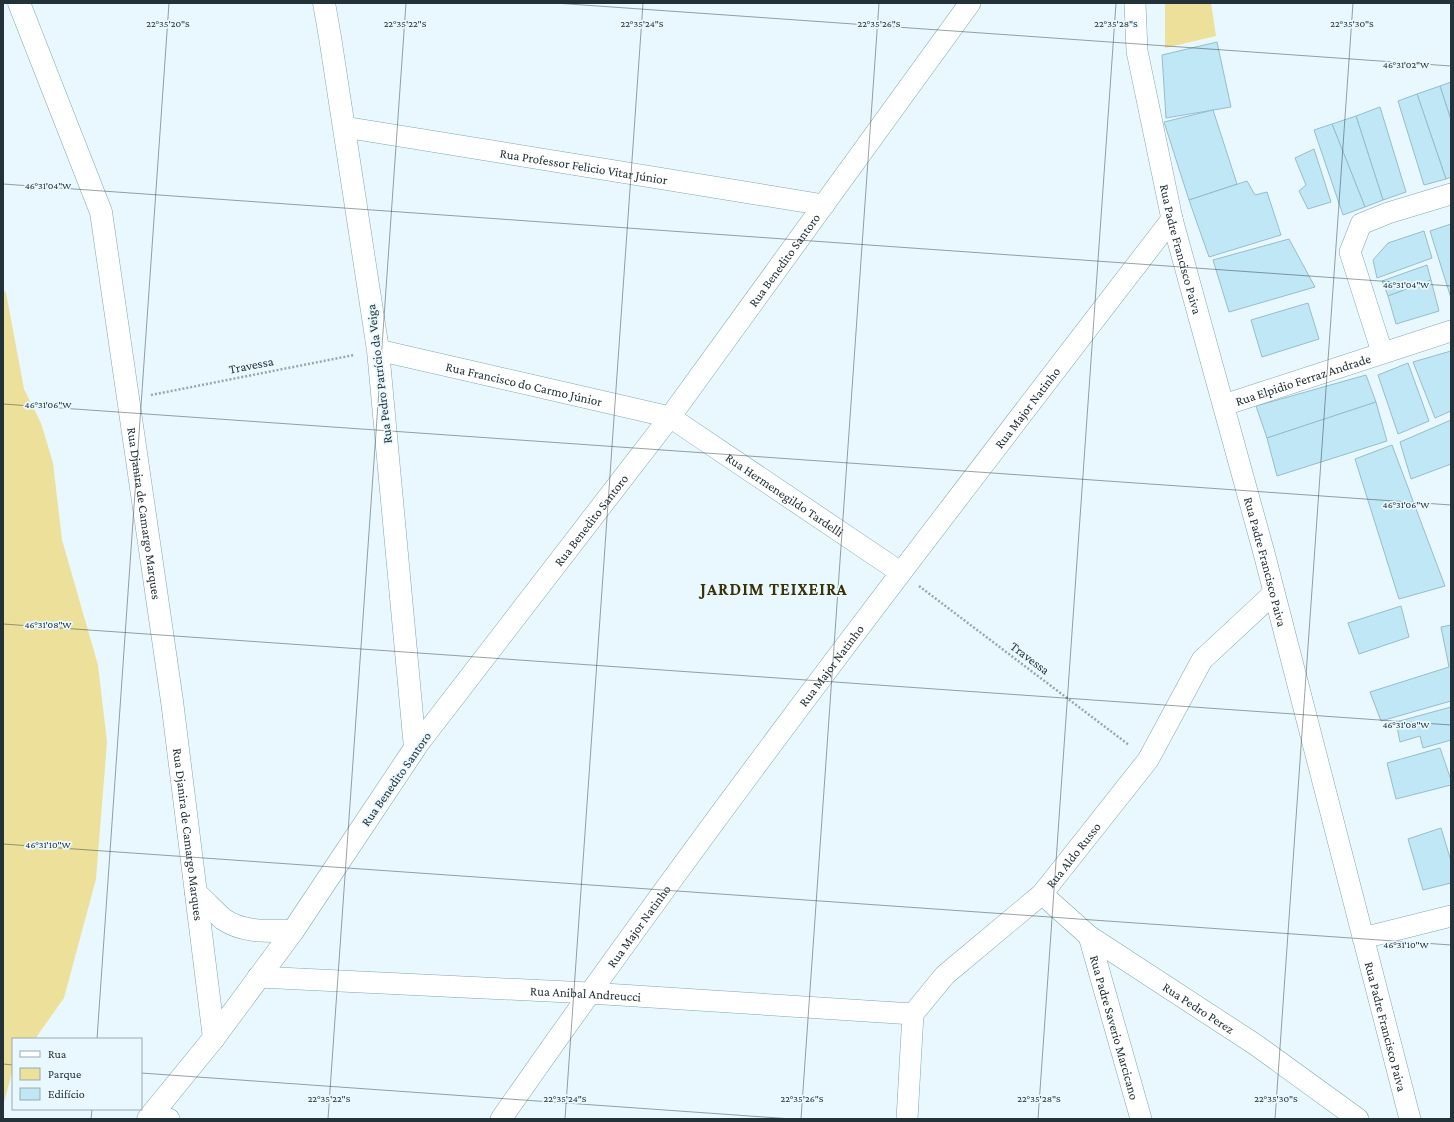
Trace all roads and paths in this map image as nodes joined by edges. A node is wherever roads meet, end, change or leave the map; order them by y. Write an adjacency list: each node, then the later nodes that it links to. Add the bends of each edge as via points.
1 (19, 3): 12 (street, Rua Djanira de Camargo Marques, via 101,212)
2 (324, 3): 5 (street, Rua Pedro Patrício da Veiga)
3 (1135, 3): 8 (street, Rua Padre Francisco Paiva, via 1137,52)
4 (965, 4): 7 (street, Rua Benedito Santoro)
5 (344, 127): 7 (street, Rua Professor Felicio Vitar Júnior); 10 (street, Rua Pedro Patrício da Veiga)
6 (1451, 194): 11 (street, via 1361,224 1350,252)
7 (824, 204): 14 (street, Rua Benedito Santoro)
8 (1172, 219): 13 (street, Rua Padre Francisco Paiva); 15 (street, Rua Major Natinho)
9 (1451, 331): 11 (street, Rua Elpidio Ferraz Andrade)
10 (378, 350): 12 (path, Travessa); 14 (street, Rua Francisco do Carmo Júnior); 17 (street, Rua Pedro Patrício da Veiga)
11 (1382, 352): 13 (street, Rua Elpidio Ferraz Andrade)
12 (129, 399): 19 (street, Rua Djanira de Camargo Marques, via 172,701)
13 (1224, 405): 16 (street, Rua Padre Francisco Paiva)
14 (670, 417): 15 (street, Rua Hermenegildo Tardelli); 17 (street, Rua Benedito Santoro)
15 (900, 572): 18 (path, Travessa); 26 (street, Rua Major Natinho)
16 (1274, 593): 18 (street, Rua Aldo Russo, via 1202,660); 24 (street, Rua Padre Francisco Paiva)
17 (415, 748): 22 (street, Rua Benedito Santoro)
18 (1148, 760): 20 (street, Rua Aldo Russo)
19 (196, 893): 22 (street, via 224,919 243,928 263,932); 28 (street, Rua Djanira de Camargo Marques)
20 (1042, 894): 23 (street, Rua Pedro Perez); 27 (street, Rua Aldo Russo, via 945,975)
21 (1451, 916): 24 (street)
22 (293, 930): 25 (street, Rua Benedito Santoro)
23 (1089, 936): 32 (street, Rua Padre Saverio Marcicano); 33 (street, Rua Pedro Perez, via 1256,1045)
24 (1363, 938): 34 (street, Rua Padre Francisco Paiva)
25 (258, 977): 26 (street, Rua Anibal Andreucci); 28 (street, Rua Benedito Santoro)
26 (589, 993): 27 (street, Rua Anibal Andreucci); 30 (street, Rua Major Natinho)
27 (912, 1014): 31 (street)
28 (214, 1038): 29 (street, Rua Benedito Santoro)
29 (155, 1118)
30 (501, 1119)
31 (907, 1119)
32 (1141, 1119)
33 (1358, 1119)
34 (1410, 1119)

